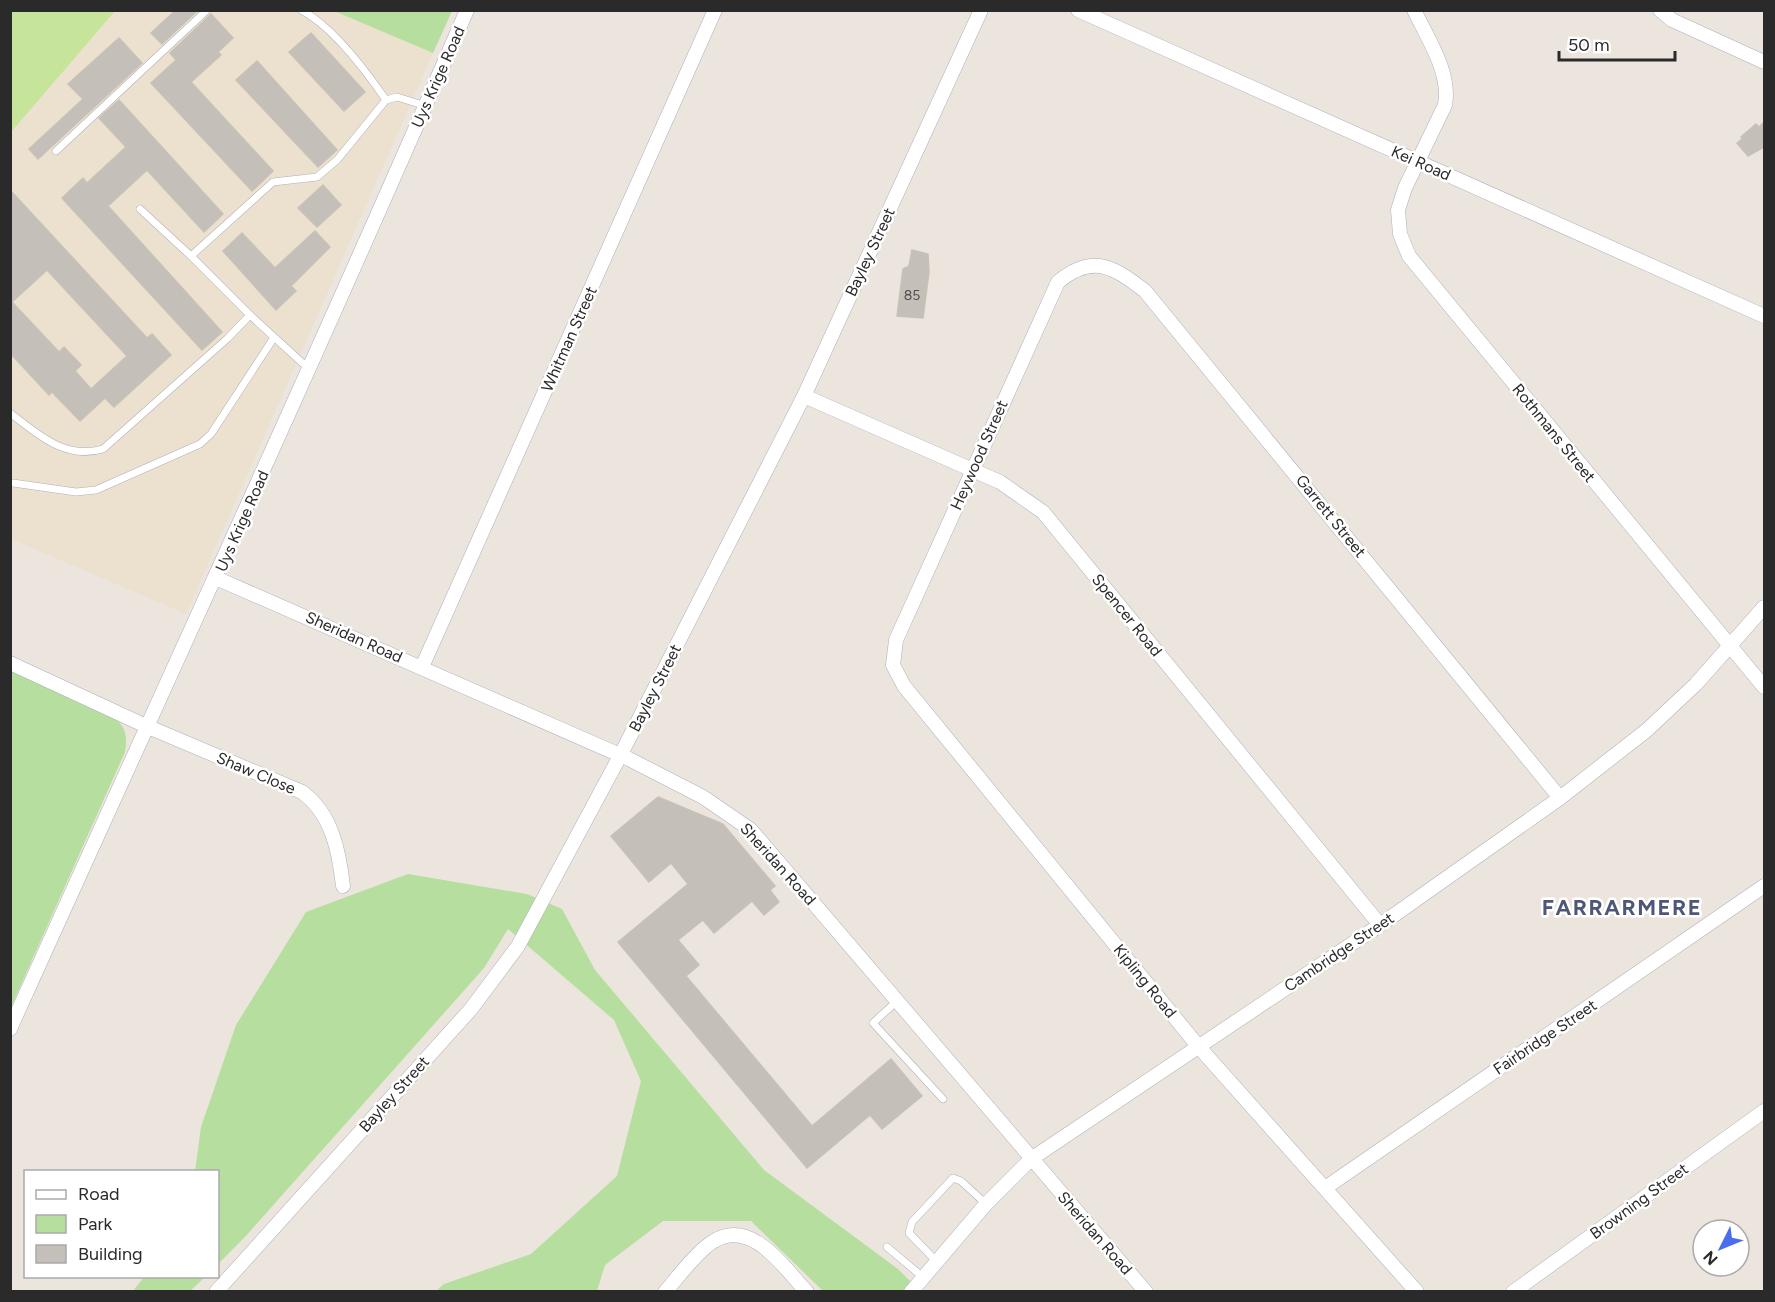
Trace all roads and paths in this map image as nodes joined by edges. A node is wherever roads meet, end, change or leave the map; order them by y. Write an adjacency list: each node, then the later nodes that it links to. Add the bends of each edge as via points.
1 (207, 10): 12 (lane)
2 (301, 10): 10 (lane, via 312,16 353,58)
3 (467, 10): 11 (street, Uys Krige Road)
4 (715, 10): 30 (street, Whitman Street)
5 (981, 10): 21 (street, Bayley Street)
6 (1078, 10): 13 (street, Kei Road)
7 (1414, 10): 13 (street, Rothmans Street, via 1448,92 1446,105)
8 (1660, 10): 9 (street, via 1672,20)
9 (1764, 62)
10 (386, 100): 11 (lane, via 397,97); 15 (lane, via 337,160 317,177 273,182)
11 (426, 106): 20 (street, Uys Krige Road)
12 (56, 151)
13 (1419, 162): 18 (street, Kei Road); 27 (street, Rothmans Street, via 1398,210 1400,234 1409,256)
14 (140, 209): 15 (lane)
15 (191, 256): 17 (lane)
16 (1082, 266): 23 (street, Heywood Street, via 1070,272 1052,291); 34 (street, Garrett Street, via 1108,266 1145,291)
17 (250, 315): 19 (lane); 22 (lane, via 103,449 84,453 54,446)
18 (1764, 316)
19 (273, 339): 20 (lane); 24 (lane, via 200,444 96,490 76,492)
20 (309, 369): 25 (street, Uys Krige Road)
21 (804, 396): 23 (street, Spencer Road); 33 (street, Bayley Street)
22 (10, 413)
23 (974, 470): 28 (street, Heywood Street, via 900,631); 37 (street, Spencer Road, via 1019,493 1043,512)
24 (12, 483)
25 (216, 578): 30 (street, Sheridan Road); 32 (street, Uys Krige Road)
26 (1764, 607): 27 (street, Cambridge Street)
27 (1730, 647): 31 (street, Rothmans Street); 34 (street, Cambridge Street, via 1647,730)
28 (892, 657): 40 (street, Kipling Road, via 904,686)
29 (10, 663): 32 (street, Shaw Close)
30 (422, 667): 33 (street, Sheridan Road)
31 (1764, 687)
32 (146, 726): 35 (street, Shaw Close, via 313,800 339,853); 39 (street, Uys Krige Road)
33 (620, 756): 38 (street, Sheridan Road, via 703,797 751,830); 49 (street, Bayley Street, via 502,971)
34 (1560, 798): 37 (street, Cambridge Street)
35 (343, 886)
36 (1764, 886): 44 (street, Fairbridge Street)
37 (1380, 925): 40 (street, Cambridge Street)
38 (898, 1000): 41 (lane, via 873,1023); 43 (street, Sheridan Road)
39 (10, 1029)
40 (1198, 1046): 43 (street, Cambridge Street); 44 (street, Kipling Road)
41 (943, 1099)
42 (1764, 1111): 55 (street, Browning Street)
43 (1031, 1159): 45 (street, Cambridge Street); 53 (street, Sheridan Road)
44 (1325, 1188): 54 (street, Kipling Road)
45 (986, 1204): 47 (street, Cambridge Street); 47 (lane, via 953,1178 912,1222 908,1228 910,1236)
46 (887, 1247): 48 (lane)
47 (937, 1262): 48 (street, Cambridge Street)
48 (924, 1278): 52 (street, Cambridge Street)
49 (216, 1292)
50 (666, 1292): 51 (street, via 711,1242 737,1235 758,1242)
51 (807, 1292)
52 (911, 1292)
53 (1146, 1292)
54 (1417, 1292)
55 (1513, 1292)

